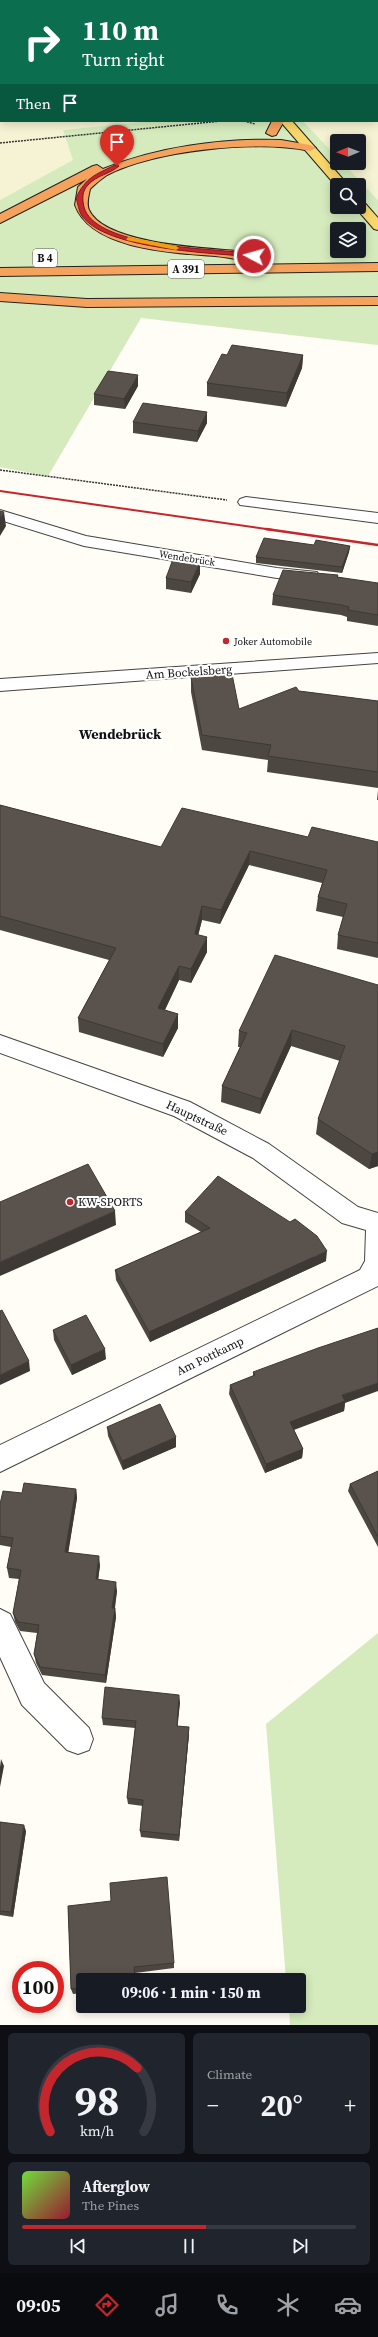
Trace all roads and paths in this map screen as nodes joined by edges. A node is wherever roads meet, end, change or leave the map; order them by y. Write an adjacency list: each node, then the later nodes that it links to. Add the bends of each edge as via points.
1 (211, 122): 6 (path)
2 (278, 122): 5 (highway)
3 (287, 122): 4 (main road)
4 (300, 136): 5 (highway); 7 (main road)
5 (276, 138): 7 (highway); 10 (highway, via 153,152 122,161 85,174); 14 (highway, via 190,150 126,163 95,176 85,185 79,198 84,215 100,228 118,236 147,244)
6 (0, 143)
7 (310, 148): 8 (main road)
8 (336, 178)
9 (366, 212): 11 (main road)
10 (0, 219)
11 (378, 226)
12 (378, 255): 14 (highway, A 391)
13 (144, 256): 14 (highway, A 391)
14 (254, 256)
15 (375, 267): 16 (highway, A 391)
16 (0, 272)
17 (0, 296): 18 (highway, via 87,303)
18 (378, 301)
19 (0, 470): 20 (path)
20 (246, 502): 22 (street)
21 (0, 515): 23 (street, Wendebrück, via 84,541 277,573)
22 (378, 518)
23 (330, 578)
24 (378, 658): 25 (street, Am Bockelsberg)
25 (0, 685)
26 (0, 1044): 27 (street, Hauptstraße, via 182,1109 261,1151 351,1216)
27 (378, 1223): 28 (street, Am Pottkamp, via 377,1261 369,1278)
28 (0, 1459)
29 (0, 1624): 30 (street, via 33,1694)
30 (78, 1739)

